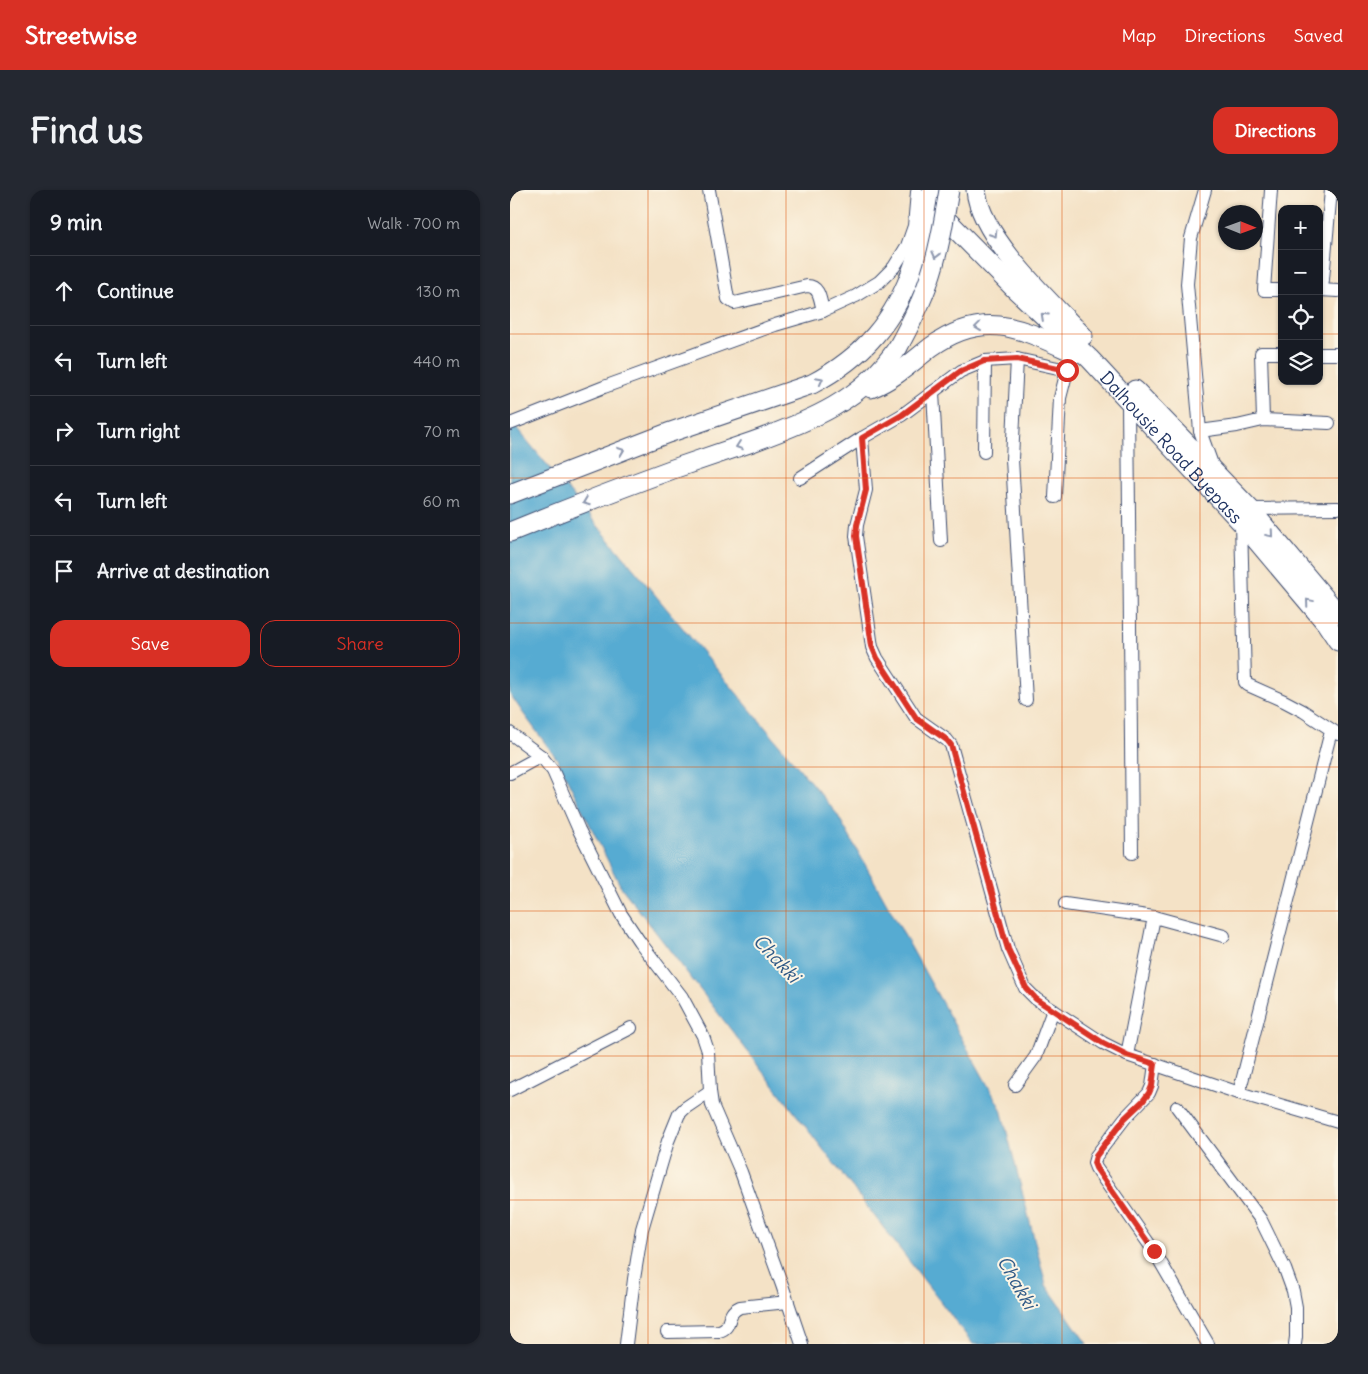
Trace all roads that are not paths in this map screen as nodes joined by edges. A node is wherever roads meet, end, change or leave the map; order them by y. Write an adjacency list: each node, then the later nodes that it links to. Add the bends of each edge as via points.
1 (709, 190): 12 (street, via 728,299 734,303 811,286 817,290)
2 (949, 190): 21 (highway, one-way to 21, bridge, via 929,279 910,325 888,362)
3 (976, 190): 30 (highway, one-way to 30, via 988,225 1032,284)
4 (1205, 190): 27 (street, via 1191,238 1187,284)
5 (1271, 190): 9 (street, via 1264,290)
6 (1331, 190): 8 (street)
7 (923, 193): 12 (street, via 907,246 894,267 879,282); 18 (highway, Dalhousie Road Byepass, one-way to 7, via 1015,289); 32 (highway, one-way to 7, via 832,374 864,348 894,308 914,265 921,239)
8 (1323, 270)
9 (1278, 290)
10 (1323, 290): 11 (street)
11 (1338, 291)
12 (823, 311): 26 (street, via 775,325)
13 (1072, 351): 18 (highway); 20 (street); 21 (highway, one-way to 21, via 1032,334 998,325 964,328 949,335 884,382)
14 (1278, 353): 24 (street, via 1261,353)
15 (1323, 354): 16 (street)
16 (1338, 354)
17 (1017, 359): 19 (street); 20 (street); 40 (street, via 1012,459)
18 (1090, 359): 23 (highway, Dalhousie Road Byepass)
19 (984, 361): 22 (street, via 961,371); 29 (street)
20 (1067, 370): 33 (street, via 1060,398)
21 (859, 390): 36 (highway, one-way to 36, via 818,416 785,430)
22 (933, 392): 28 (street); 37 (street)
23 (1128, 401): 35 (highway, Dalhousie Road Byepass); 45 (street)
24 (1263, 420): 25 (street); 27 (street)
25 (1329, 423)
26 (510, 424)
27 (1200, 431): 30 (street)
28 (862, 438): 31 (street); 49 (street, via 866,490 856,536 872,646 916,718 951,745 1008,949 1026,988)
29 (984, 452)
30 (1215, 471): 35 (highway)
31 (800, 478)
32 (510, 494)
33 (1055, 496)
34 (1338, 508): 35 (street)
35 (1245, 516): 38 (highway, one-way to 38); 39 (highway, Dalhousie Road Byepass, one-way to 35); 41 (street, via 1245,682 1304,711)
36 (510, 532)
37 (941, 541)
38 (1335, 607)
39 (1338, 641)
40 (1026, 700)
41 (1334, 732): 56 (street)
42 (510, 733): 43 (street)
43 (541, 756): 44 (street); 55 (street, via 552,771 622,914 682,997 703,1036 708,1051)
44 (510, 773)
45 (1132, 853)
46 (1065, 904): 47 (street)
47 (1154, 917): 48 (street); 51 (street)
48 (1224, 936)
49 (1053, 1010): 51 (street); 53 (street, via 1036,1056)
50 (631, 1028): 54 (street)
51 (1127, 1055): 52 (street)
52 (1155, 1064): 56 (street); 63 (street, via 1149,1093 1125,1118 1094,1163 1154,1251)
53 (1015, 1085)
54 (510, 1090)
55 (710, 1091): 59 (street, via 712,1106 741,1172); 61 (street, via 679,1114 668,1141 642,1229)
56 (1239, 1093): 58 (street)
57 (1177, 1107): 64 (street, via 1261,1220 1293,1291)
58 (1338, 1122)
59 (788, 1302): 60 (street, via 740,1307 730,1314 724,1330); 62 (street)
60 (667, 1332)
61 (626, 1344)
62 (802, 1344)
63 (1208, 1344)
64 (1295, 1344)

